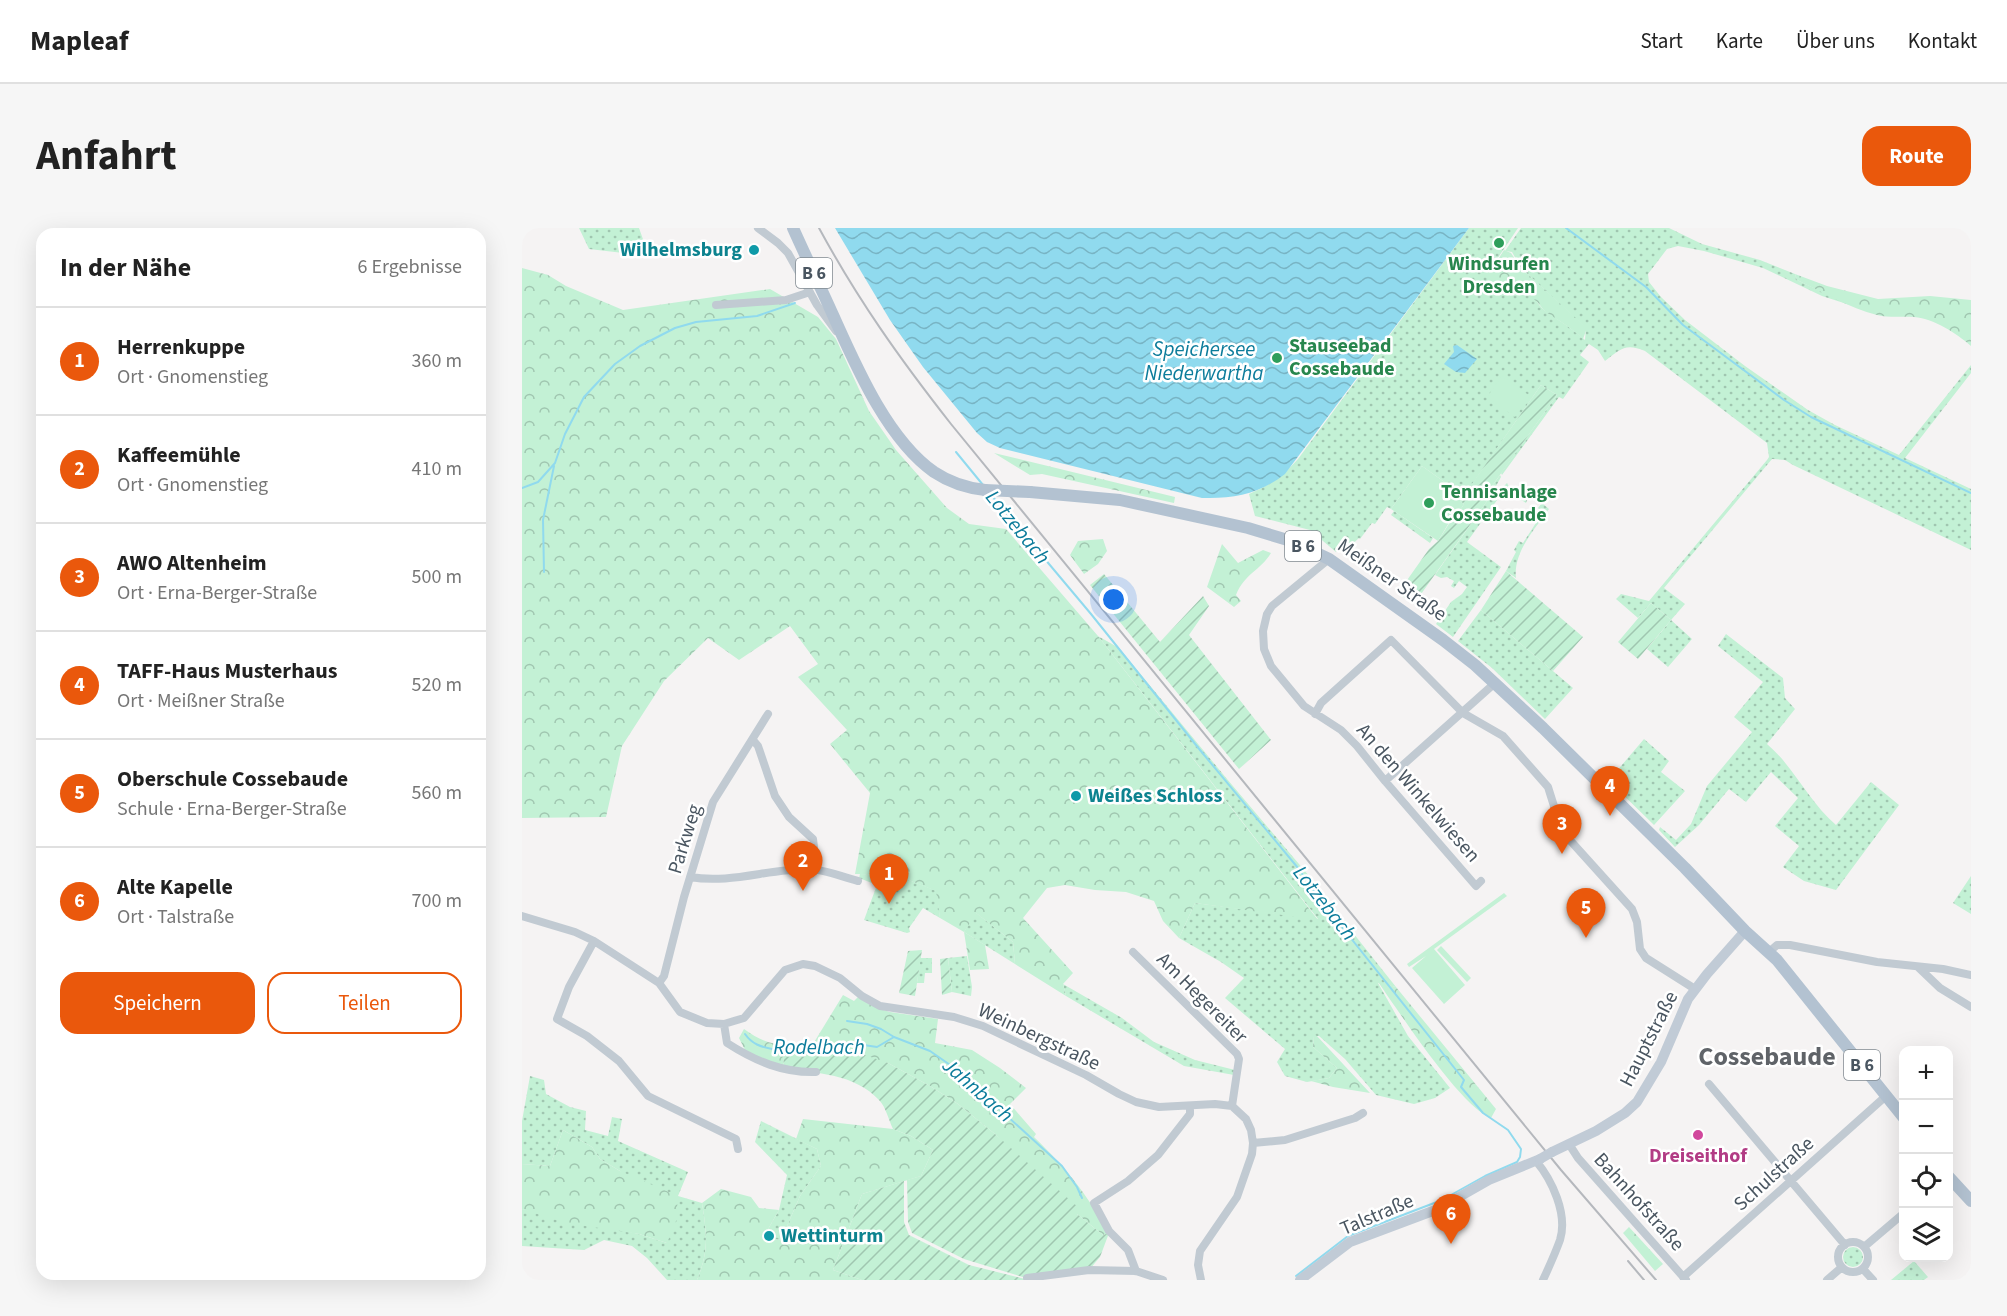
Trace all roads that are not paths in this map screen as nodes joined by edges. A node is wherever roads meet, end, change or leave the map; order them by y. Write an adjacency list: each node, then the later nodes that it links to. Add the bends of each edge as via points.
1 (758, 228): 3 (street, via 788,253)
2 (793, 228): 5 (main road, B 6)
3 (810, 292): 4 (street, via 786,300); 5 (street)
4 (716, 304)
5 (842, 334): 6 (main road, Meißner Straße / B 6, bridge, via 896,432 926,465 954,482 985,490 1120,500 1248,528 1291,541)
6 (1329, 559): 7 (main road, Meißner Straße / B 6, via 1451,645); 10 (street, An den Winkelwiesen, via 1272,606 1263,632 1271,666)
7 (1495, 683): 8 (street); 18 (main road, Meißner Straße / B 6, via 1685,868)
8 (1463, 713): 10 (street, via 1391,640 1321,703); 12 (street); 25 (street, via 1503,736 1548,787 1568,838 1632,909 1640,949 1646,958)
9 (768, 714): 11 (street, Parkweg)
10 (1315, 714): 12 (street, An den Winkelwiesen, via 1341,730)
11 (753, 740): 13 (street, via 775,796 789,817 813,839); 14 (street, Parkweg, via 713,802)
12 (1385, 782): 15 (street, An den Winkelwiesen, via 1476,886)
13 (807, 869): 14 (street, via 739,878); 16 (street)
14 (690, 876): 24 (street, Parkweg)
15 (1481, 880)
16 (858, 881)
17 (522, 916): 19 (street)
18 (1744, 931): 21 (main road, B 6); 25 (street, Hauptstraße)
19 (594, 941): 24 (street); 37 (street, via 557,1019 619,1061 648,1096 736,1139)
20 (1133, 952): 32 (street, Am Hegereiter, via 1237,1054)
21 (1769, 952): 22 (street, via 1777,945 1790,945); 30 (main road, B 6)
22 (1918, 967): 23 (street); 26 (street, via 1940,988)
23 (1971, 975)
24 (659, 983): 27 (street, via 681,1012 707,1023)
25 (1695, 988): 36 (street, Hauptstraße, via 1661,1062 1637,1102 1625,1113)
26 (1971, 1007)
27 (724, 1024): 28 (street, via 727,1043 748,1056 783,1070); 31 (street, Weinbergstraße, via 748,1015 785,970 803,964 815,966 880,1006 969,1021 1127,1098 1159,1107)
28 (816, 1072)
29 (1709, 1083): 39 (street)
30 (1886, 1096): 33 (main road, B 6); 39 (street, Schulstraße)
31 (1190, 1106): 32 (street, Weinbergstraße); 47 (street, via 1190,1114 1158,1155 1094,1203 1109,1231 1128,1250)
32 (1232, 1106): 35 (street, via 1246,1119)
33 (1899, 1112)
34 (1363, 1113): 35 (street, via 1285,1140)
35 (1253, 1143): 51 (street, via 1237,1197 1200,1251 1198,1266)
36 (1569, 1144): 38 (street, Talstraße, bridge); 49 (street, Bahnhofstraße)
37 (738, 1149)
38 (1538, 1160): 52 (street, Talstraße, via 1489,1180 1438,1209 1350,1242); 53 (street, via 1556,1193 1562,1231)
39 (1790, 1181): 43 (street); 49 (street, Schulstraße)
40 (1953, 1181): 41 (main road)
41 (1971, 1201)
42 (1899, 1217): 44 (street)
43 (1845, 1245): 44 (street, via 1855,1242); 45 (street, via 1838,1255)
44 (1864, 1247): 46 (street, via 1868,1258)
45 (1842, 1267): 46 (street, via 1852,1272); 54 (street)
46 (1863, 1269): 55 (street)
47 (1136, 1271): 48 (street, via 1089,1270); 50 (street)
48 (1027, 1278)
49 (1685, 1278)
50 (1164, 1280)
51 (1202, 1280)
52 (1300, 1280)
53 (1543, 1280)
54 (1827, 1280)
55 (1872, 1280)

